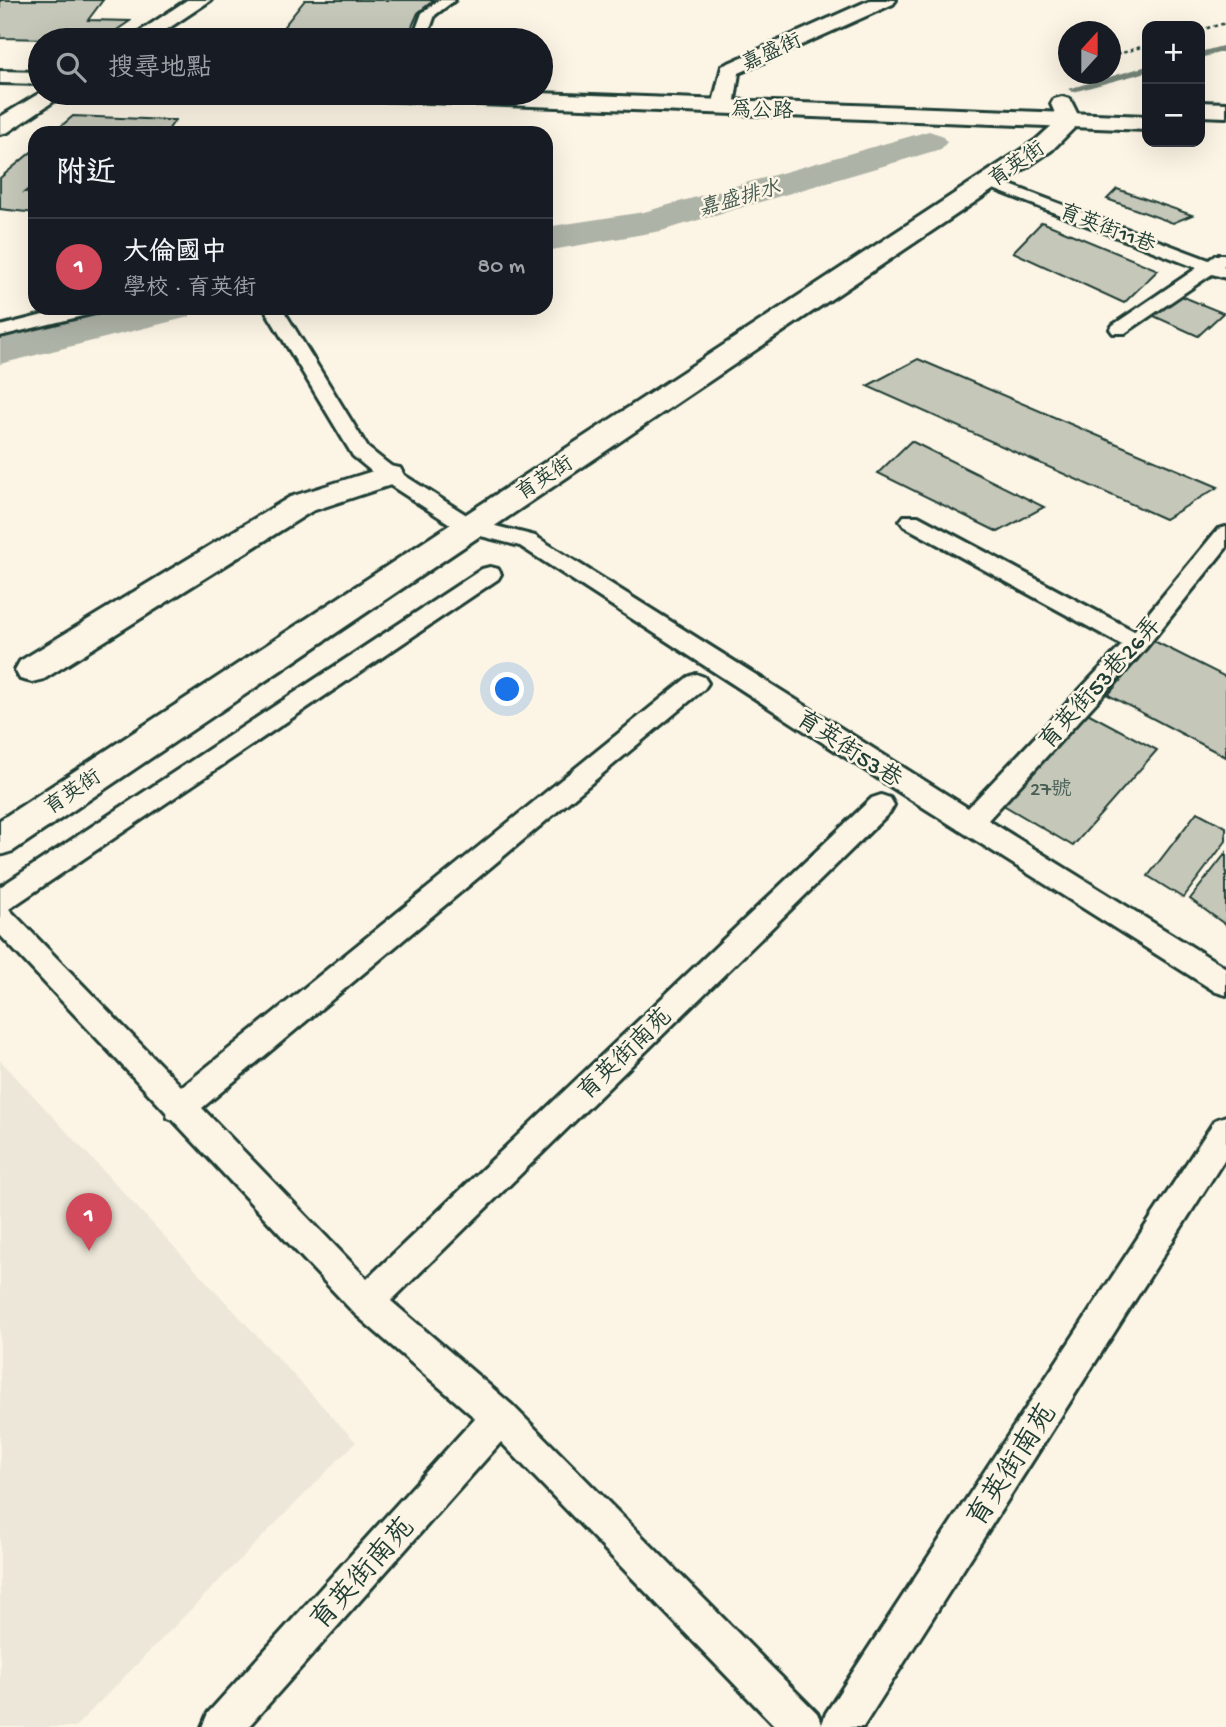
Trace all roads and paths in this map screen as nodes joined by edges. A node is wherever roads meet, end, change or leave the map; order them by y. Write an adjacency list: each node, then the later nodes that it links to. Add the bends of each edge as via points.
1 (201, 0): 5 (street)
2 (447, 0): 6 (lane, via 429,13)
3 (886, 0): 16 (street, 嘉盛街, via 729,70)
4 (1226, 23): 7 (path)
5 (156, 28)
6 (423, 28)
7 (1205, 29)
8 (1142, 47): 9 (path)
9 (1121, 54)
10 (0, 64): 11 (street)
11 (28, 65)
12 (0, 77): 13 (street)
13 (28, 78)
14 (553, 85): 16 (street, 為公路)
15 (553, 96): 16 (street, 為公路)
16 (724, 99): 21 (street, 為公路)
17 (36, 105): 25 (street)
18 (1142, 107): 21 (street, 為公路)
19 (1205, 109): 20 (street)
20 (1226, 110)
21 (1066, 112): 22 (street, 為公路); 26 (street, 育英街, via 1044,145)
22 (1142, 122)
23 (1205, 125): 24 (street)
24 (1226, 126)
25 (0, 127)
26 (989, 182): 27 (lane, 育英街11巷); 34 (street, 育英街)
27 (1221, 265): 30 (lane)
28 (65, 315): 31 (lane)
29 (277, 315): 32 (lane, via 360,452)
30 (1119, 329)
31 (0, 331)
32 (389, 475): 34 (lane); 38 (street, via 301,504)
33 (911, 521): 37 (lane)
34 (470, 526): 41 (lane, 育英街53巷, via 527,541); 42 (street, 育英街)
35 (1224, 536): 37 (lane, 育英街53巷26弄)
36 (490, 574): 43 (lane)
37 (1137, 643): 41 (lane, 育英街53巷26弄)
38 (32, 670)
39 (696, 683): 46 (lane)
40 (881, 805): 48 (lane, 育英街南苑)
41 (971, 822): 45 (lane, 育英街53巷)
42 (0, 840)
43 (0, 901)
44 (0, 917): 46 (lane)
45 (1226, 983)
46 (179, 1108): 48 (lane)
47 (1226, 1130): 52 (lane, 育英街南苑)
48 (367, 1302): 49 (lane)
49 (500, 1417): 50 (lane, 育英街南苑); 51 (lane)
50 (222, 1727)
51 (803, 1727)
52 (840, 1727)

